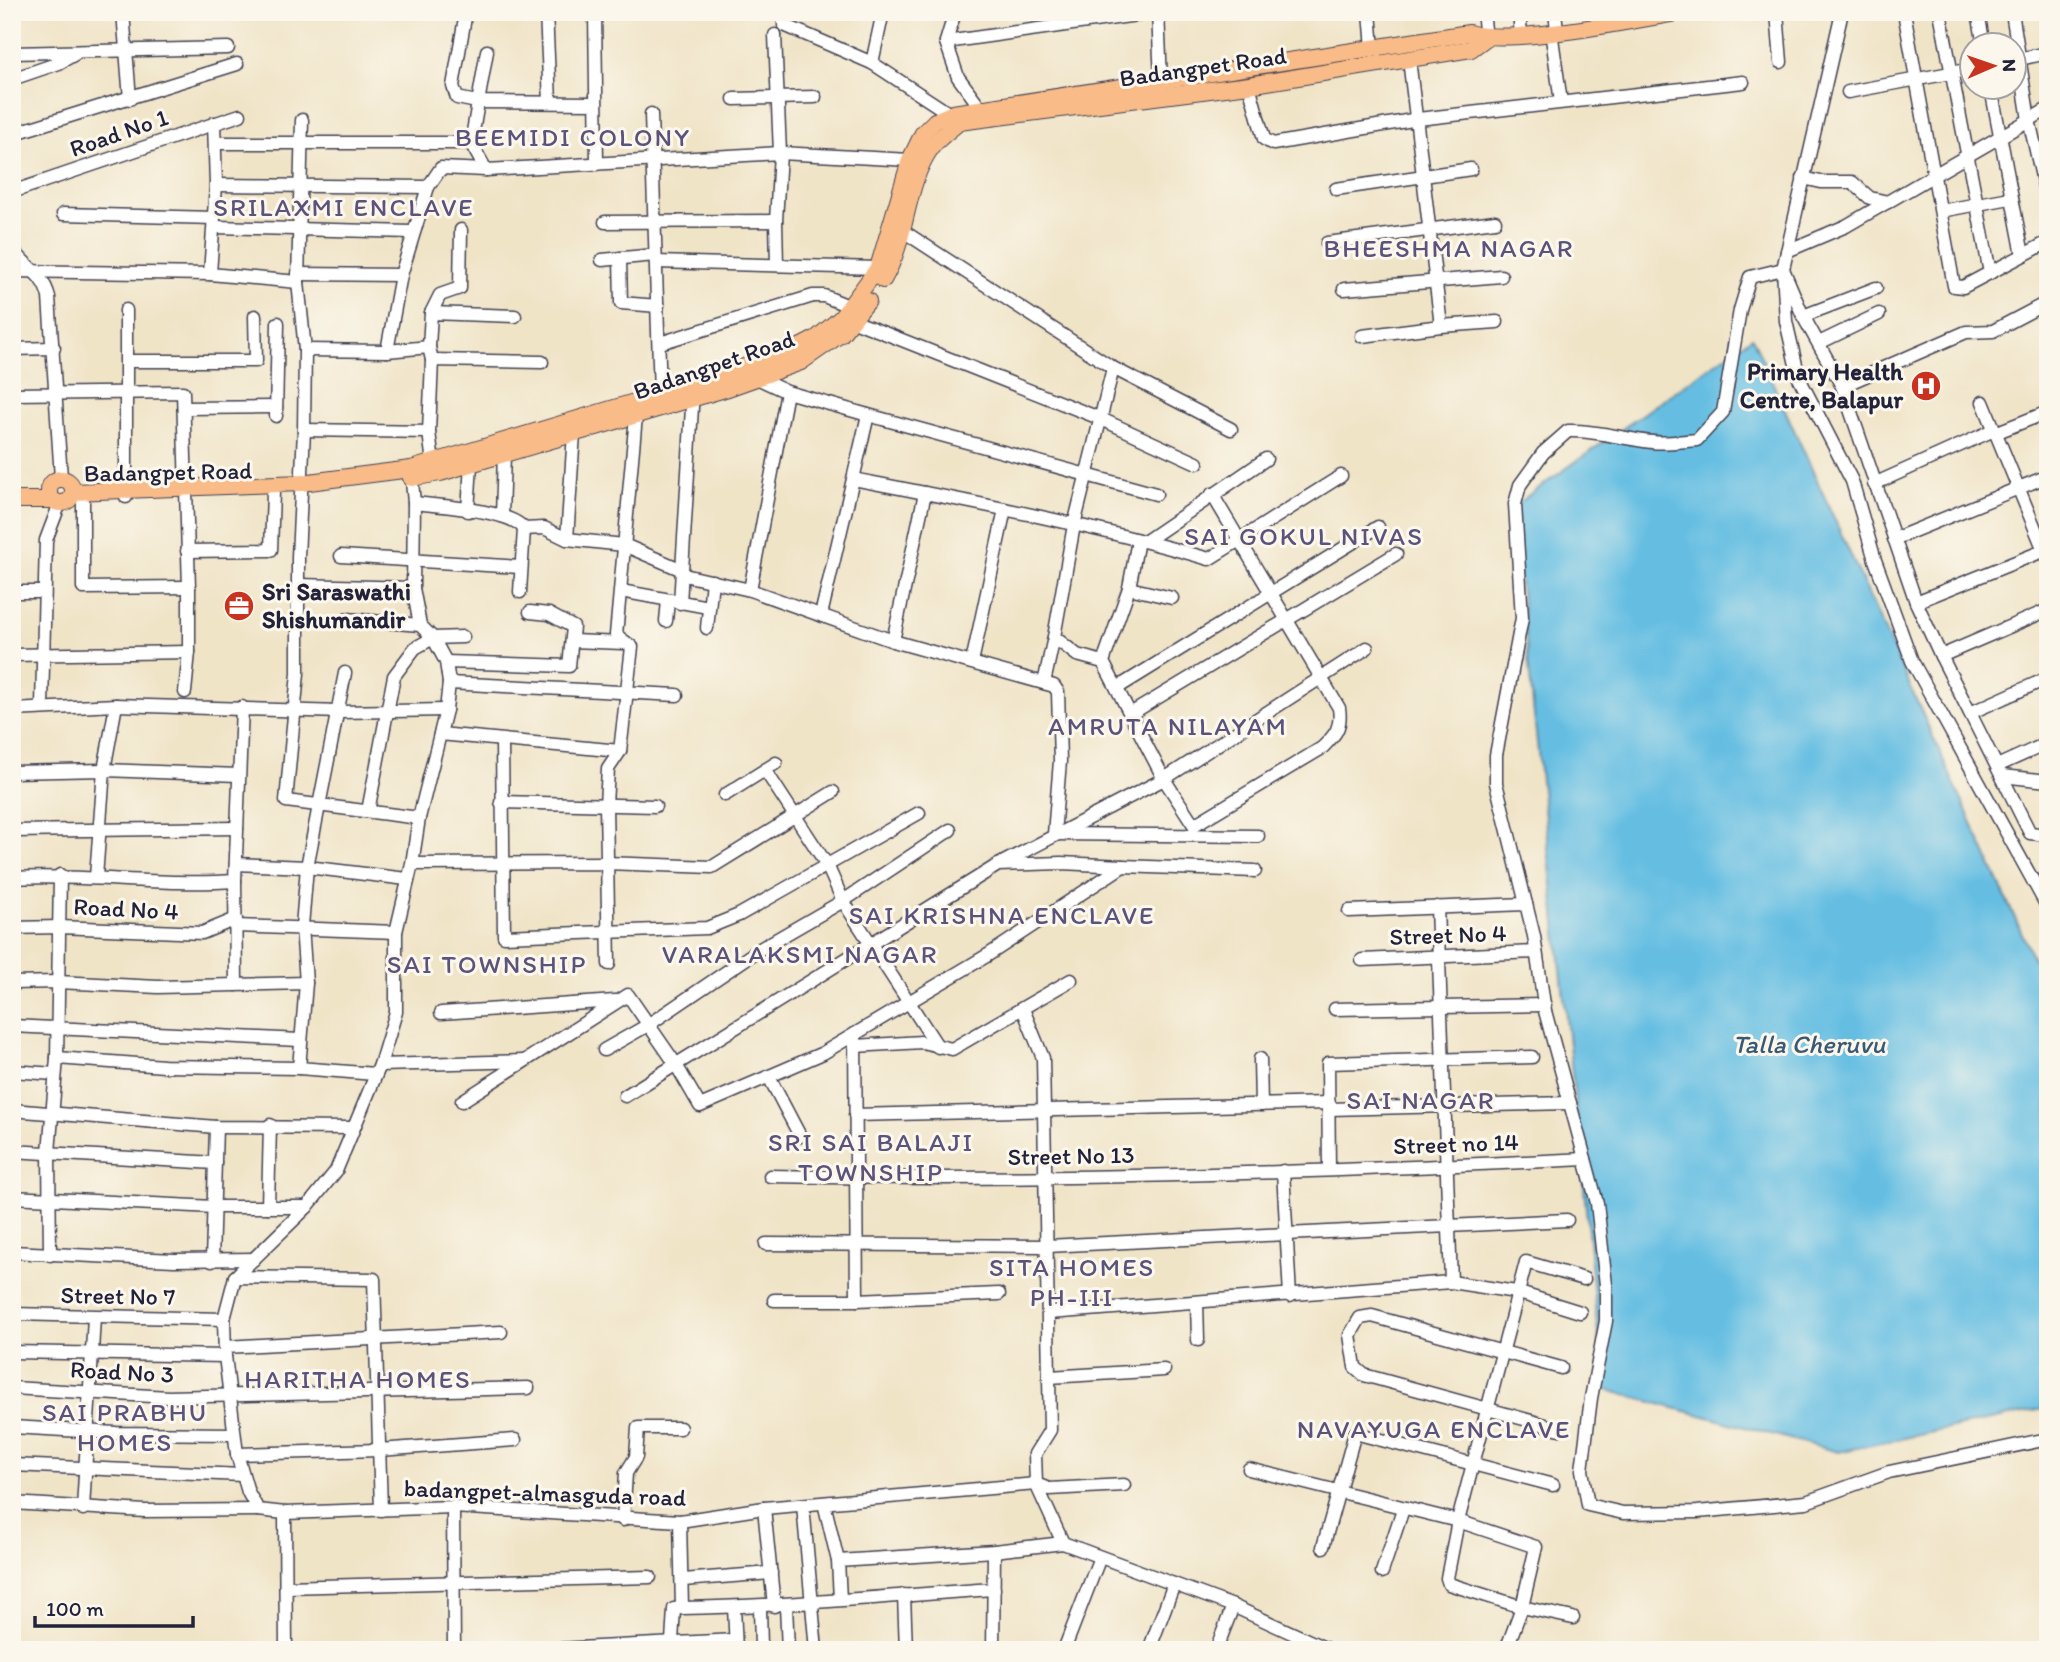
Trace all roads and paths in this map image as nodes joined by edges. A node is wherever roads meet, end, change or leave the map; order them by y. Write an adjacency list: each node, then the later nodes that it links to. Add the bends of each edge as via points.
1 (123, 12): 33 (street)
2 (467, 12): 56 (street, via 453,92 457,98)
3 (546, 12): 57 (street)
4 (595, 12): 61 (street)
5 (783, 12): 41 (street, via 785,25)
6 (883, 12): 41 (street)
7 (955, 12): 30 (street)
8 (1158, 12): 30 (street); 47 (street)
9 (1370, 12): 32 (street)
10 (1483, 12): 29 (street)
11 (1519, 12): 28 (street)
12 (1555, 12): 24 (street)
13 (1682, 12): 21 (main road, Badangpet Road)
14 (1777, 12): 40 (street)
15 (1842, 12): 85 (street)
16 (1905, 12): 45 (street)
17 (1940, 12): 44 (street)
18 (1978, 12): 25 (street)
19 (2012, 12): 26 (street)
20 (2046, 12): 23 (street)
21 (1665, 13): 22 (main road, Badangpet Road)
22 (1631, 16): 24 (main road, Badangpet Road)
23 (2048, 19)
24 (1554, 31): 28 (main road, Badangpet Road); 58 (street)
25 (1982, 32)
26 (2014, 32)
27 (775, 36): 53 (street)
28 (1521, 36): 29 (main road, Badangpet Road)
29 (1486, 38): 32 (main road, Badangpet Road, via 1469,33); 39 (main road, Badangpet Road, via 1471,49)
30 (946, 42): 63 (street, via 958,77)
31 (228, 48): 33 (street)
32 (1373, 49): 48 (main road, Badangpet Road)
33 (124, 51): 35 (street); 54 (street)
34 (487, 51): 56 (street)
35 (78, 52): 36 (street); 46 (street)
36 (12, 53)
37 (2048, 53): 38 (street)
38 (2028, 58)
39 (1409, 59): 50 (main road, Badangpet Road); 67 (street)
40 (1781, 62)
41 (872, 63): 66 (street)
42 (237, 64): 54 (street)
43 (1958, 72): 44 (street)
44 (1952, 73): 45 (street); 77 (street)
45 (1917, 78): 51 (street); 84 (street)
46 (12, 79)
47 (1161, 81): 48 (main road, Badangpet Road); 63 (main road, Badangpet Road)
48 (1206, 82): 50 (main road, Badangpet Road); 63 (main road, Badangpet Road)
49 (1743, 82): 58 (street)
50 (1249, 85): 67 (street, via 1264,139 1273,144)
51 (1847, 92)
52 (815, 97): 53 (street)
53 (778, 98): 55 (street); 76 (street)
54 (130, 99): 71 (street)
55 (734, 99)
56 (477, 102): 57 (street); 75 (street)
57 (550, 102): 61 (street)
58 (1561, 102): 67 (street)
59 (1993, 102): 72 (street)
60 (2025, 102): 69 (street)
61 (594, 103): 80 (street)
62 (2048, 109): 69 (street)
63 (984, 113): 66 (main road, Badangpet Road)
64 (651, 114): 78 (street)
65 (240, 115): 70 (street, Road No 1)
66 (956, 118): 79 (main road, Badangpet Road, via 935,121 923,133)
67 (1418, 118): 83 (street)
68 (302, 120): 74 (street)
69 (2029, 120): 72 (street); 93 (street)
70 (214, 123): 73 (street); 90 (street, Road No 1)
71 (12, 134)
72 (1998, 137): 77 (street); 91 (street)
73 (216, 143): 74 (street); 86 (street)
74 (303, 143): 75 (street); 87 (street)
75 (471, 143): 82 (street)
76 (780, 153): 78 (street); 79 (street); 98 (street)
77 (1966, 155): 84 (street); 94 (street)
78 (651, 161): 80 (street); 97 (street)
79 (916, 162): 105 (main road, Badangpet Road); 116 (main road, Badangpet Road)
80 (597, 164): 82 (street)
81 (1471, 169): 83 (street)
82 (486, 170): 88 (street, via 442,168)
83 (1425, 174): 89 (street); 104 (street)
84 (1934, 175): 92 (street); 95 (street)
85 (1803, 178): 92 (street, via 1852,181 1870,198); 110 (street)
86 (216, 185): 87 (street); 100 (street)
87 (303, 187): 88 (street); 102 (street)
88 (428, 187): 106 (street)
89 (1336, 189)
90 (12, 192)
91 (2010, 198): 94 (street); 111 (street)
92 (1888, 202): 110 (street)
93 (2048, 203)
94 (1975, 205): 95 (street); 120 (street)
95 (1941, 211): 120 (street, via 1954,286 1963,287)
96 (63, 214): 100 (street)
97 (654, 220): 98 (street); 101 (street); 113 (street)
98 (776, 221): 115 (street)
99 (1495, 221): 104 (street)
100 (215, 222): 102 (street); 121 (street)
101 (605, 222)
102 (300, 230): 106 (street); 124 (street)
103 (461, 230): 131 (street, via 460,288 440,295)
104 (1432, 230): 108 (street); 125 (street)
105 (903, 231): 132 (main road, Badangpet Road, via 885,276); 151 (street)
106 (411, 233): 122 (street)
107 (2048, 242): 111 (street)
108 (1326, 243)
109 (12, 248): 119 (street)
110 (1787, 251): 117 (street)
111 (2022, 255): 120 (street)
112 (620, 258): 113 (street); 114 (street); 129 (street, via 621,303)
113 (656, 258): 115 (street); 129 (street)
114 (603, 260)
115 (778, 265): 116 (street)
116 (878, 268): 132 (main road, Badangpet Road)
117 (1783, 269): 136 (street); 310 (street, via 1750,277 1723,412 1697,440 1655,443 1596,430 1568,431 1543,453 1520,485 1515,504 1522,618 1496,755 1496,783); 312 (street, via 1786,321 1799,378 1852,481 1912,661)
118 (12, 271): 119 (street)
119 (37, 272): 121 (street); 144 (street, via 49,297)
120 (1990, 273)
121 (210, 274): 124 (street)
122 (401, 275): 124 (street); 147 (street)
123 (1501, 276): 125 (street)
124 (298, 278): 146 (street)
125 (1436, 281): 127 (street); 139 (street)
126 (1876, 288): 136 (street)
127 (1344, 289)
128 (2048, 302): 153 (street, via 1993,331 1966,332)
129 (658, 306): 141 (street)
130 (126, 310): 149 (street)
131 (431, 313): 135 (street); 143 (street)
132 (853, 314): 141 (street, via 813,296); 152 (main road, Badangpet Road, via 813,355); 155 (main road, Badangpet Road, via 794,351); 165 (street)
133 (1879, 314): 142 (street)
134 (255, 316): 149 (street, via 256,361)
135 (515, 316)
136 (1803, 316): 142 (street)
137 (1497, 322): 139 (street)
138 (278, 323): 161 (street, via 276,412)
139 (1441, 326): 140 (street)
140 (1362, 336)
141 (660, 343): 159 (street)
142 (1819, 343): 153 (street)
143 (429, 347): 147 (street); 148 (street)
144 (54, 348): 145 (street); 154 (street)
145 (12, 349)
146 (305, 351): 147 (street); 167 (street)
147 (387, 351)
148 (432, 360): 150 (street); 169 (street)
149 (128, 361): 158 (street)
150 (542, 362)
151 (1113, 368): 165 (street); 166 (street)
152 (757, 378): 155 (main road, Badangpet Road); 156 (street)
153 (1842, 386): 181 (street)
154 (55, 391): 157 (street); 158 (street); 188 (street)
155 (693, 391): 159 (main road, Badangpet Road); 164 (main road, Badangpet Road); 211 (street)
156 (787, 392): 163 (street); 217 (street)
157 (12, 394)
158 (128, 394): 161 (street, via 183,392); 189 (street)
159 (660, 394): 173 (main road, Badangpet Road)
160 (1983, 402): 168 (street)
161 (184, 408): 185 (street)
162 (2048, 412): 168 (street)
163 (867, 415): 177 (street); 180 (street)
164 (636, 416): 170 (main road, Badangpet Road); 204 (street)
165 (1099, 418): 174 (street); 177 (street)
166 (1231, 429)
167 (304, 430): 169 (street); 182 (street)
168 (1995, 431): 181 (street); 183 (street)
169 (429, 432): 173 (street)
170 (574, 433): 171 (main road, Badangpet Road); 200 (street)
171 (504, 454): 175 (main road, Badangpet Road); 196 (street)
172 (1266, 459): 191 (street)
173 (433, 463): 176 (main road, Badangpet Road)
174 (1197, 463)
175 (471, 464): 176 (main road, Badangpet Road); 195 (street)
176 (412, 473): 182 (main road, Badangpet Road); 193 (street)
177 (1087, 473): 190 (street); 197 (street)
178 (1341, 475): 203 (street)
179 (2048, 476): 183 (street)
180 (853, 479): 187 (street); 229 (street)
181 (1874, 484): 201 (street)
182 (301, 487): 185 (main road, Badangpet Road); 186 (main road, Badangpet Road); 213 (street)
183 (2019, 488): 201 (street); 206 (street)
184 (12, 490): 188 (main road, Badangpet Road)
185 (187, 492): 186 (main road, Badangpet Road); 189 (main road, Badangpet Road); 205 (street)
186 (273, 492): 205 (street, via 271,550)
187 (925, 493): 194 (street); 239 (street)
188 (67, 494): 189 (main road, Badangpet Road); 192 (main road, Badangpet Road); 214 (street, via 83,588); 222 (street, via 46,540)
189 (126, 494)
190 (1156, 494)
191 (1212, 494): 202 (street); 203 (street)
192 (12, 500)
193 (414, 503): 195 (street); 209 (street)
194 (1005, 509): 197 (street); 247 (street)
195 (468, 511): 196 (street)
196 (502, 516): 199 (street, via 520,522)
197 (1074, 525): 202 (street); 236 (street)
198 (1378, 527): 221 (street)
199 (524, 529): 200 (street, via 544,528); 210 (street)
200 (567, 538): 204 (street)
201 (1894, 539): 225 (street)
202 (1142, 540): 203 (street, via 1209,559); 216 (street)
203 (1240, 540): 221 (street)
204 (624, 545): 211 (street); 218 (street)
205 (187, 551): 214 (street)
206 (2047, 553): 225 (street)
207 (1396, 554): 231 (street)
208 (341, 556): 209 (street)
209 (414, 562): 210 (street); 215 (street)
210 (520, 567): 220 (street)
211 (680, 569): 212 (street, via 684,575); 224 (street)
212 (712, 581): 217 (street); 226 (street)
213 (299, 584): 215 (street); 261 (street)
214 (189, 587): 242 (street)
215 (413, 588): 233 (street)
216 (1129, 588): 223 (street); 248 (street)
217 (750, 590): 229 (street)
218 (621, 591): 224 (street); 240 (street, via 616,635)
219 (12, 592): 222 (street)
220 (520, 592)
221 (1272, 592): 231 (street); 254 (street)
222 (43, 593): 244 (street)
223 (1172, 598)
224 (674, 602): 226 (street); 232 (street)
225 (1916, 602): 245 (street)
226 (708, 607): 234 (street)
227 (2048, 610): 245 (street)
228 (530, 612): 238 (street, via 550,614 573,627)
229 (821, 614): 239 (street)
230 (347, 619): 233 (street)
231 (1288, 619): 250 (street); 266 (street)
232 (666, 621)
233 (420, 625): 237 (street)
234 (707, 628)
235 (463, 637): 237 (street)
236 (1054, 637): 248 (street, via 1077,655); 253 (street)
237 (433, 638): 246 (street); 262 (street, via 415,648 394,676)
238 (572, 641): 240 (street); 246 (street, via 569,666)
239 (893, 641): 247 (street)
240 (623, 643): 256 (street, via 632,647)
241 (1367, 649): 250 (street)
242 (189, 652): 244 (street); 255 (street)
243 (12, 655): 244 (street)
244 (42, 655): 259 (street)
245 (1941, 656): 267 (street)
246 (446, 662): 252 (street)
247 (972, 662): 253 (street)
248 (1103, 662): 254 (street)
249 (345, 673): 265 (street)
250 (1320, 678): 276 (street); 276 (street, via 1339,708 1341,720 1338,731 1322,748 1194,825)
251 (2048, 678): 267 (street)
252 (449, 683): 256 (street); 264 (street)
253 (1044, 683): 292 (street, via 1058,692 1060,761)
254 (1117, 688): 266 (street)
255 (185, 692)
256 (625, 695): 257 (street); 271 (street)
257 (677, 695)
258 (116, 705): 259 (street); 260 (street); 272 (street)
259 (42, 706): 263 (street)
260 (242, 707): 261 (street); 275 (street)
261 (296, 709): 265 (street); 282 (street, via 286,801)
262 (387, 709): 264 (street); 265 (street); 284 (street)
263 (12, 710)
264 (446, 710): 268 (street)
265 (340, 712): 282 (street)
266 (1132, 713): 276 (street)
267 (1970, 713): 273 (street)
268 (440, 734): 269 (street); 287 (street)
269 (502, 741): 271 (street); 280 (street)
270 (2048, 743): 273 (street)
271 (620, 751): 281 (street, via 608,769)
272 (104, 770): 274 (street); 275 (street); 291 (street)
273 (1999, 771): 277 (street); 293 (street, via 2030,833)
274 (12, 772)
275 (238, 775): 288 (street)
276 (1164, 779): 292 (street)
277 (2048, 781)
278 (833, 792): 286 (street)
279 (725, 795): 286 (street, via 771,767)
280 (501, 803): 281 (street); 298 (street)
281 (606, 804): 283 (street); 295 (street)
282 (319, 806): 284 (street); 302 (street)
283 (655, 806)
284 (368, 811): 287 (street)
285 (919, 813): 299 (street)
286 (796, 814): 295 (street, via 712,867); 299 (street)
287 (419, 818): 297 (street)
288 (237, 828): 291 (street); 296 (street)
289 (950, 830): 309 (street)
290 (12, 831): 291 (street)
291 (101, 831): 306 (street)
292 (1054, 834): 294 (street); 300 (street)
293 (2048, 835)
294 (1258, 836)
295 (606, 863): 298 (street); 318 (street)
296 (236, 864): 302 (street); 308 (street)
297 (412, 864): 298 (street); 307 (street)
298 (501, 865): 318 (street, via 505,936)
299 (827, 865): 309 (street); 318 (street, via 707,929)
300 (998, 865): 301 (street); 320 (street)
301 (1123, 866): 303 (street); 331 (street)
302 (307, 867): 307 (street); 315 (street)
303 (1255, 871)
304 (60, 876): 305 (street); 306 (street); 316 (street)
305 (12, 877)
306 (96, 877): 308 (street, via 182,884)
307 (407, 879): 319 (street)
308 (235, 881): 314 (street)
309 (843, 901): 320 (street); 337 (street, via 760,949)
310 (1526, 904): 311 (street); 321 (street)
311 (1437, 908): 313 (street); 322 (street)
312 (2048, 908)
313 (1349, 911)
314 (236, 922): 315 (street); 316 (street, Road No 4, via 202,933); 329 (street)
315 (302, 926): 319 (street); 328 (street)
316 (60, 927): 317 (street, Road No 4); 326 (street)
317 (12, 928)
318 (608, 930): 324 (street)
319 (396, 932): 351 (street, via 396,1012)
320 (872, 945): 331 (street); 349 (street)
321 (1536, 952): 322 (street, Street No 4); 332 (street)
322 (1439, 957): 323 (street, Street No 4); 333 (street)
323 (1362, 960)
324 (609, 964)
325 (1071, 981): 334 (street)
326 (58, 982): 327 (street); 329 (street); 339 (street)
327 (12, 983)
328 (306, 983): 329 (street); 340 (street)
329 (236, 985)
330 (616, 1001): 336 (street); 337 (street, via 625,995 632,997); 347 (street)
331 (907, 1003): 341 (street); 342 (street)
332 (1545, 1005): 333 (street); 357 (street)
333 (1441, 1007): 335 (street); 348 (street)
334 (1023, 1009): 342 (street, via 952,1049); 362 (street, via 1043,1058)
335 (1335, 1009)
336 (441, 1013)
337 (648, 1025): 343 (street); 349 (street)
338 (12, 1026): 339 (street)
339 (57, 1027): 340 (street); 345 (street)
340 (300, 1040): 350 (street)
341 (855, 1040): 342 (street); 354 (street); 364 (street)
342 (938, 1046)
343 (604, 1050)
344 (1532, 1057): 348 (street)
345 (57, 1058): 350 (street, via 164,1066); 353 (street)
346 (1260, 1059): 358 (street)
347 (525, 1061): 351 (street); 356 (street)
348 (1443, 1061): 359 (street, via 1328,1063); 360 (street)
349 (675, 1063): 354 (street, via 700,1106); 355 (street)
350 (299, 1068): 351 (street)
351 (377, 1070): 367 (street)
352 (12, 1071): 353 (street)
353 (55, 1074): 363 (street)
354 (769, 1077): 368 (street)
355 (625, 1096)
356 (462, 1101)
357 (1570, 1103): 360 (street); 371 (street)
358 (1261, 1105): 359 (street); 362 (street)
359 (1329, 1106): 360 (street); 374 (street)
360 (1444, 1107): 373 (street)
361 (12, 1110): 363 (street)
362 (1042, 1111): 364 (street); 378 (street)
363 (51, 1112): 366 (street); 370 (street)
364 (855, 1115): 377 (street)
365 (270, 1125): 366 (street); 367 (street); 381 (street)
366 (216, 1127): 372 (street)
367 (353, 1128): 382 (street, via 337,1171)
368 (800, 1136)
369 (12, 1151): 370 (street)
370 (49, 1152): 372 (street); 380 (street)
371 (1585, 1159): 373 (street, Street no 14); 429 (street, via 1597,1203 1606,1297 1582,1469 1588,1505 1623,1513 1696,1512 1805,1502 1889,1472)
372 (215, 1163): 383 (street)
373 (1446, 1166): 374 (street, Street no 14); 385 (street)
374 (1329, 1170): 375 (street, Street No 13)
375 (1283, 1171): 378 (street, Street No 13); 386 (street)
376 (771, 1176): 377 (street, Street No 13)
377 (855, 1178): 378 (street, Street No 13); 388 (street)
378 (1044, 1178): 389 (street)
379 (12, 1197): 380 (street)
380 (49, 1199): 383 (street); 391 (street)
381 (268, 1207): 382 (street); 383 (street)
382 (307, 1207): 392 (street)
383 (214, 1208): 393 (street)
384 (1567, 1220): 385 (street)
385 (1449, 1227): 386 (street); 396 (street)
386 (1286, 1235): 389 (street); 399 (street)
387 (766, 1244): 388 (street)
388 (855, 1244): 389 (street); 401 (street)
389 (1047, 1246): 404 (street)
390 (12, 1252): 391 (street)
391 (50, 1255): 393 (street)
392 (254, 1259): 393 (street); 394 (street)
393 (212, 1261)
394 (235, 1277): 407 (street); 409 (street, via 374,1279)
395 (1584, 1279): 397 (street, via 1526,1262)
396 (1451, 1282): 397 (street); 399 (street)
397 (1516, 1292): 403 (street); 411 (street)
398 (999, 1294): 401 (street)
399 (1290, 1296): 402 (street)
400 (774, 1300): 401 (street)
401 (857, 1300)
402 (1197, 1302): 404 (street); 410 (street)
403 (1580, 1312)
404 (1049, 1313): 417 (street)
405 (12, 1314): 406 (street, Street No 7)
406 (94, 1317): 407 (street, Street No 7); 414 (street)
407 (223, 1319): 413 (street)
408 (501, 1332): 409 (street)
409 (377, 1339): 413 (street); 421 (street)
410 (1198, 1340)
411 (1502, 1350): 415 (street); 423 (street); 423 (street, via 1366,1315 1350,1335 1355,1367 1364,1375)
412 (12, 1352): 414 (street)
413 (225, 1352): 414 (street); 422 (street)
414 (90, 1353): 420 (street)
415 (1561, 1368)
416 (1164, 1370): 417 (street)
417 (1049, 1377): 438 (street, via 1050,1430 1035,1454)
418 (12, 1388): 420 (street, Road No 3)
419 (528, 1388): 421 (street, Road No 3)
420 (89, 1390): 422 (street, Road No 3); 427 (street)
421 (378, 1392): 422 (street, Road No 3); 431 (street)
422 (229, 1396): 428 (street)
423 (1486, 1410): 426 (street); 434 (street)
424 (12, 1427): 427 (street)
425 (680, 1428): 452 (street, via 638,1427 636,1457 626,1473)
426 (1560, 1429)
427 (88, 1431): 428 (street); 436 (street)
428 (234, 1434): 432 (street)
429 (2048, 1439)
430 (515, 1440): 431 (street)
431 (379, 1450): 432 (street); 450 (street)
432 (237, 1454): 437 (street)
433 (12, 1465): 436 (street)
434 (1472, 1465): 440 (street); 441 (street, via 1355,1433); 454 (street)
435 (1249, 1469): 441 (street)
436 (86, 1470): 437 (street); 447 (street)
437 (242, 1475): 449 (street)
438 (1036, 1484): 439 (street, badangpet-almasguda road, via 1049,1489); 443 (street, badangpet-almasguda road); 455 (street)
439 (1124, 1485)
440 (1553, 1485)
441 (1337, 1493): 448 (street); 456 (street)
442 (12, 1503): 447 (street, badangpet-almasguda road)
443 (824, 1503): 444 (street, badangpet-almasguda road); 459 (street)
444 (803, 1505): 446 (street, badangpet-almasguda road); 470 (street)
445 (453, 1507): 450 (street, badangpet-almasguda road); 452 (street, badangpet-almasguda road); 464 (street)
446 (764, 1508): 453 (street, badangpet-almasguda road); 461 (street)
447 (83, 1509): 449 (street, badangpet-almasguda road)
448 (1403, 1509): 454 (street); 460 (street)
449 (258, 1510): 451 (street, badangpet-almasguda road)
450 (381, 1510): 451 (street, badangpet-almasguda road)
451 (285, 1513): 466 (street)
452 (623, 1520): 453 (street, badangpet-almasguda road)
453 (680, 1521): 463 (street)
454 (1458, 1521): 475 (street, via 1449,1584); 475 (street, via 1536,1547)
455 (1063, 1543): 457 (street); 458 (street)
456 (1323, 1547)
457 (994, 1551): 459 (street); 467 (street)
458 (1100, 1557): 465 (street); 490 (street)
459 (838, 1561): 469 (street)
460 (1382, 1572)
461 (771, 1573): 463 (street); 471 (street)
462 (650, 1577): 464 (street)
463 (683, 1580): 476 (street)
464 (453, 1583): 466 (street); 484 (street)
465 (1174, 1584): 472 (street); 491 (street)
466 (286, 1587): 483 (street)
467 (994, 1589): 468 (street); 489 (street)
468 (904, 1595): 469 (street); 488 (street)
469 (840, 1599): 470 (street)
470 (811, 1603): 471 (street); 487 (street)
471 (780, 1606): 474 (street); 486 (street)
472 (1233, 1606): 492 (street); 493 (street)
473 (734, 1607): 474 (street); 476 (street); 479 (street)
474 (760, 1607): 482 (street)
475 (1522, 1607): 477 (street); 494 (street)
476 (682, 1608): 478 (street, via 674,1609)
477 (1573, 1618)
478 (672, 1641): 479 (street); 480 (street)
479 (735, 1645)
480 (642, 1646): 481 (street)
481 (608, 1648): 485 (street)
482 (761, 1648)
483 (286, 1650)
484 (454, 1650)
485 (539, 1650)
486 (788, 1650)
487 (816, 1650)
488 (906, 1650)
489 (993, 1650)
490 (1064, 1650)
491 (1149, 1650)
492 (1216, 1650)
493 (1329, 1650)
494 (1506, 1650)

